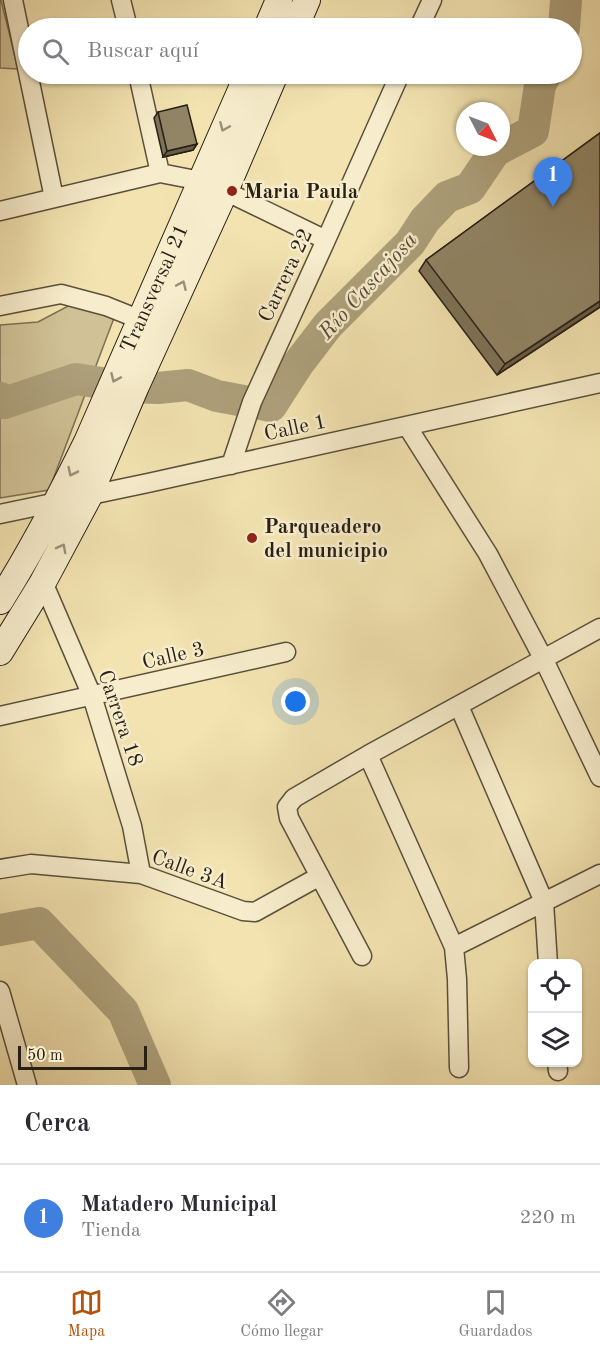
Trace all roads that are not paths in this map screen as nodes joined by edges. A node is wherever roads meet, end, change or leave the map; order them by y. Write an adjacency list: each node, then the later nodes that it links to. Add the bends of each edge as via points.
1 (13, 0): 10 (street)
2 (122, 0): 6 (street)
3 (279, 0): 7 (street)
4 (307, 0): 8 (street)
5 (432, 0): 9 (street)
6 (126, 18)
7 (271, 18)
8 (299, 18)
9 (424, 18)
10 (18, 24)
11 (30, 84): 19 (street)
12 (140, 84): 16 (street)
13 (244, 84): 17 (street, Transversal 21, one-way to 17)
14 (271, 84): 18 (street)
15 (396, 84): 21 (street, Carrera 22)
16 (160, 173): 17 (street); 19 (street)
17 (201, 181): 18 (street); 23 (street, Transversal 21)
18 (225, 191): 21 (street); 23 (street, one-way to 18)
19 (54, 198): 20 (street)
20 (0, 211)
21 (326, 240): 27 (street, Carrera 22, via 252,402)
22 (0, 306): 23 (street, via 61,294 106,306)
23 (146, 327): 26 (street, Transversal 21)
24 (600, 383): 25 (street, Calle 1)
25 (406, 426): 27 (street, Calle 1); 36 (street, via 488,554)
26 (98, 446): 28 (street); 29 (street, Transversal 21, one-way to 29)
27 (231, 465): 28 (street, Calle 1)
28 (89, 496): 29 (street, Calle 1); 31 (street, one-way to 28)
29 (58, 501): 30 (street, Calle 1); 32 (street, Transversal 21)
30 (0, 514)
31 (43, 582): 34 (street); 37 (street, Carrera 18)
32 (0, 601)
33 (600, 627): 36 (street)
34 (0, 652)
35 (286, 652): 37 (street, Calle 3)
36 (544, 660): 38 (street); 41 (street)
37 (92, 696): 39 (street, Calle 3); 43 (street, Carrera 18, via 132,826)
38 (459, 706): 40 (street); 46 (street)
39 (0, 716)
40 (368, 755): 45 (street, via 294,798 287,807); 47 (street)
41 (600, 777)
42 (0, 869): 43 (street, Calle 3A, via 31,864)
43 (141, 874): 45 (street, Calle 3A, via 255,912)
44 (600, 874): 46 (street)
45 (320, 876): 48 (street)
46 (544, 902): 47 (street); 49 (street)
47 (454, 947): 51 (street)
48 (362, 956)
49 (548, 959)
50 (0, 991): 52 (street)
51 (459, 1068)
52 (27, 1085)

